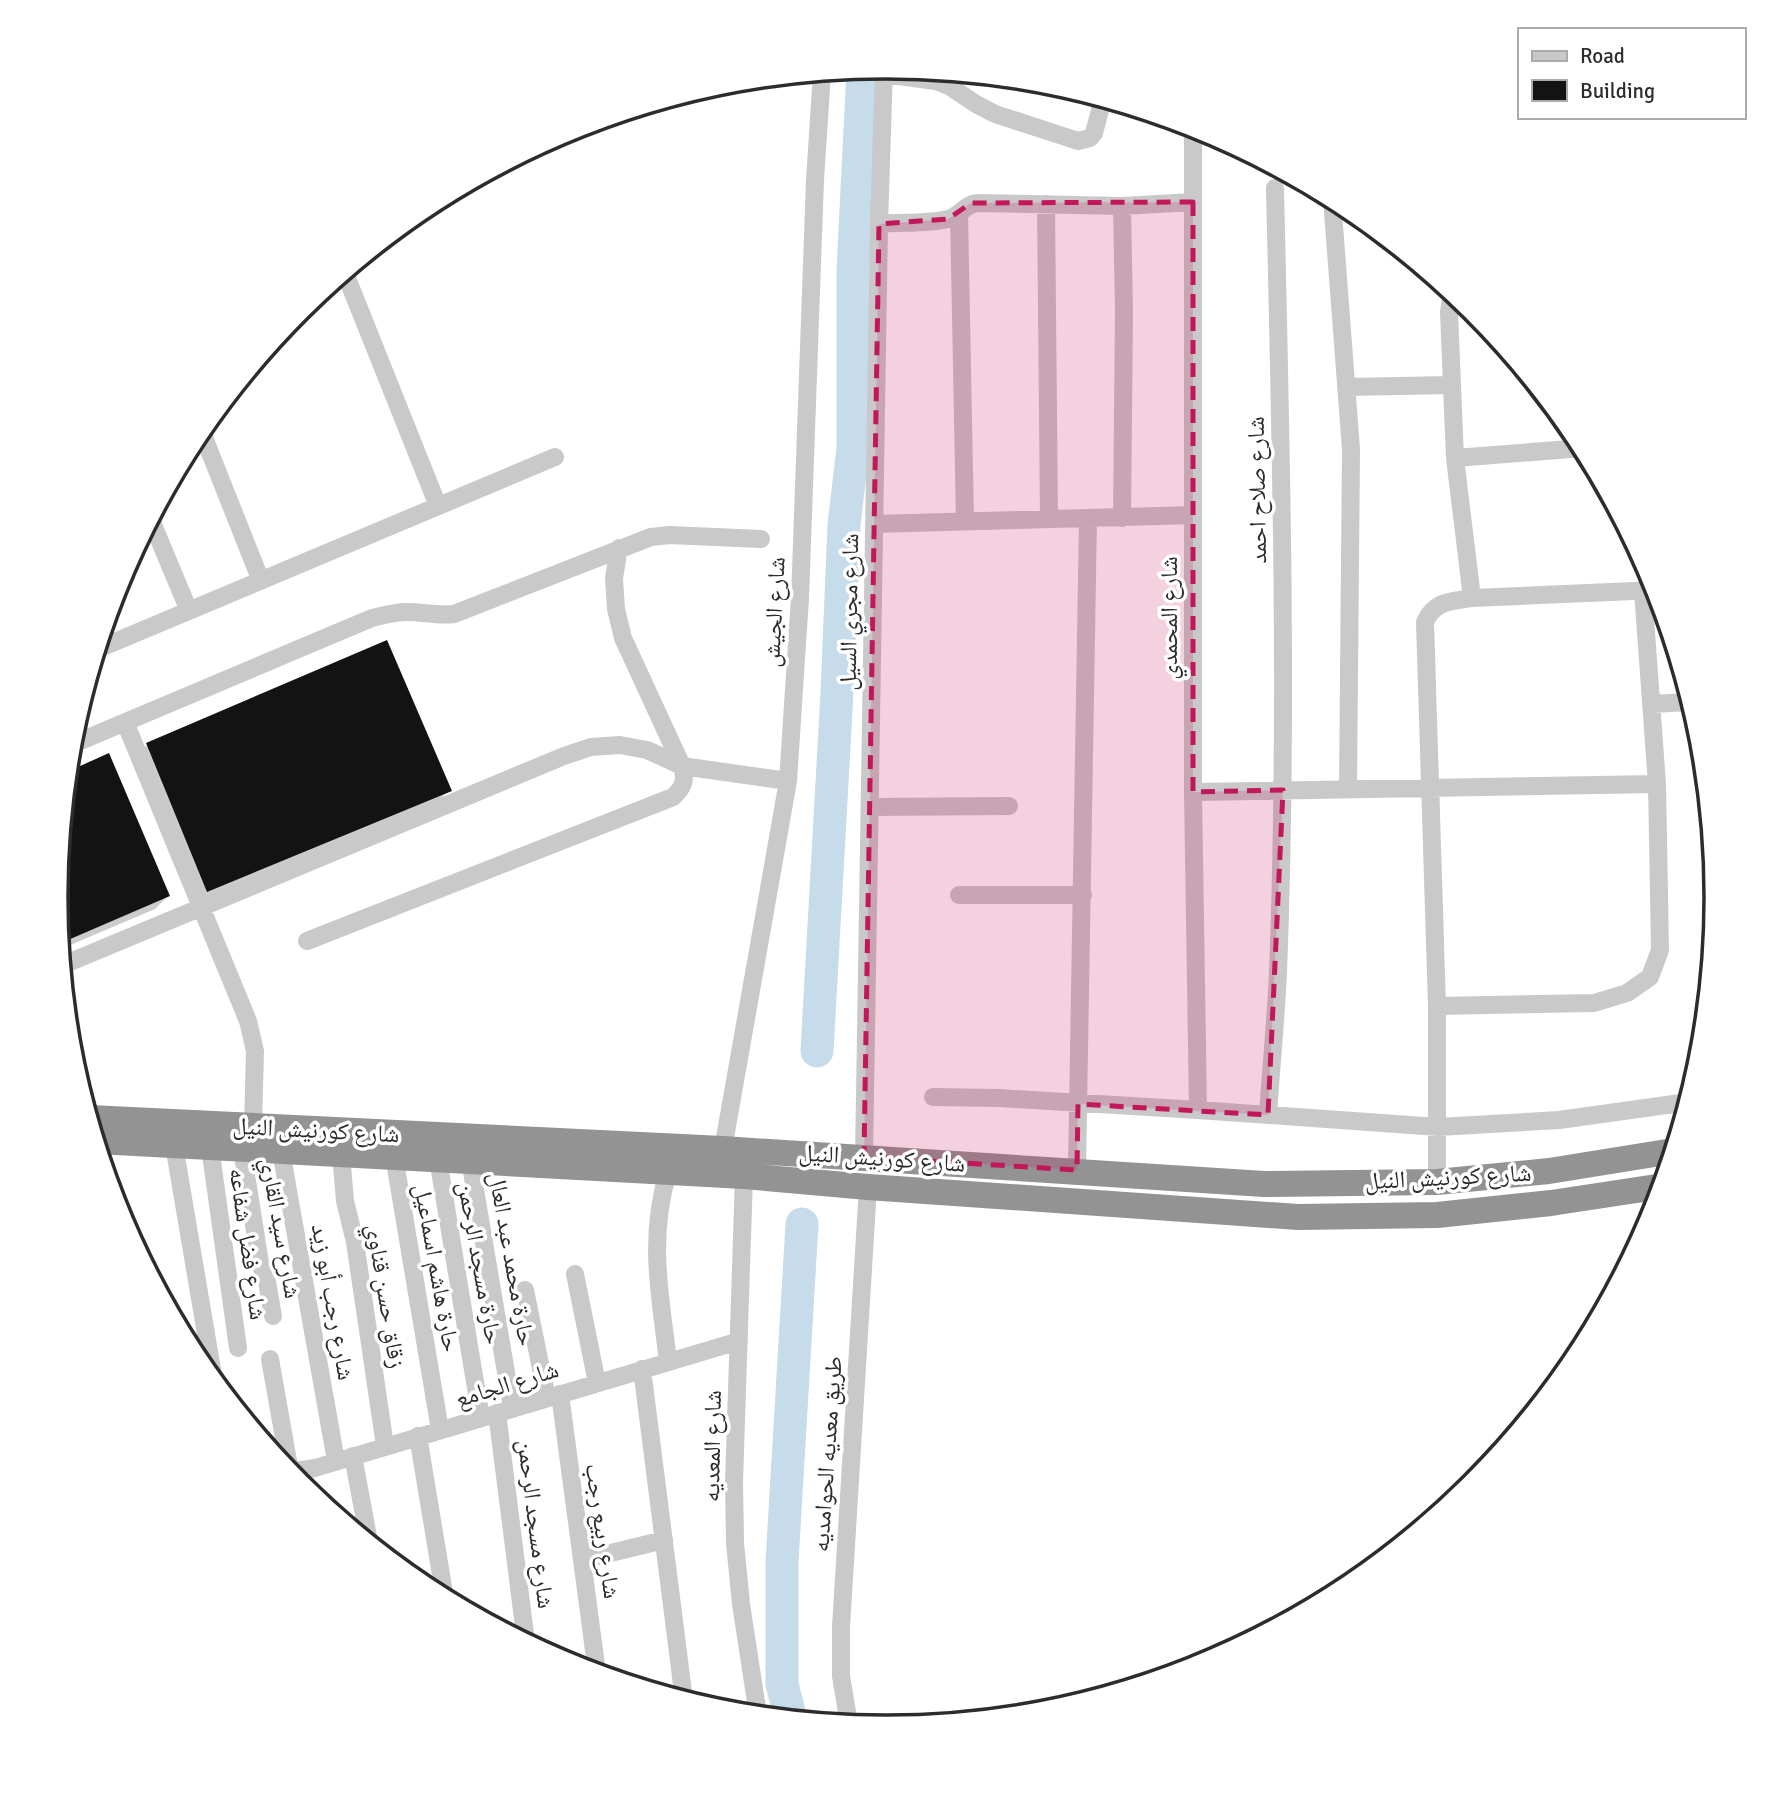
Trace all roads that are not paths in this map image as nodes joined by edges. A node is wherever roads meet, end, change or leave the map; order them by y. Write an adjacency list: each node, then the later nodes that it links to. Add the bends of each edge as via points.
1 (884, 79): 12 (street, شارع مجري السيل)
2 (935, 81): 4 (street, via 995,114 1078,141 1094,133)
3 (821, 82): 42 (street, شارع الجيش)
4 (1103, 109)
5 (1193, 139): 7 (street, شارع المحمدي)
6 (1275, 188): 46 (street, شارع صلاح احمد)
7 (1193, 202): 9 (street); 22 (street, شارع المحمدي)
8 (1046, 204): 9 (street); 11 (street, via 971,203); 25 (street)
9 (1122, 206): 24 (street)
10 (1333, 212): 16 (street)
11 (959, 214): 12 (street, via 948,219); 26 (street)
12 (879, 223): 27 (street, شارع مجري السيل)
13 (348, 281): 21 (street)
14 (1450, 305): 15 (street)
15 (1452, 385): 16 (street); 20 (street)
16 (1346, 387): 45 (street, via 1351,449)
17 (206, 443): 31 (street)
18 (1571, 449): 20 (street)
19 (555, 457): 21 (street)
20 (1455, 458): 33 (street)
21 (439, 506): 31 (street)
22 (1193, 515): 24 (street); 47 (street, شارع المحمدي)
23 (1087, 518): 24 (street); 25 (street); 51 (street)
24 (1122, 518)
25 (1049, 519): 26 (street)
26 (965, 521): 27 (street)
27 (875, 524): 49 (street, شارع مجري السيل)
28 (156, 531): 35 (street)
29 (761, 539): 30 (street, via 669,535)
30 (619, 548): 39 (street, via 454,614 409,612 372,618); 41 (street, via 614,578 623,638)
31 (261, 581): 35 (street)
32 (1644, 590): 33 (street)
33 (1472, 598): 44 (street, via 1443,603 1430,610 1425,622)
34 (1650, 605): 38 (street)
35 (189, 611): 36 (street)
36 (109, 645)
37 (1681, 703): 38 (street)
38 (1651, 704): 43 (street)
39 (125, 722): 40 (street); 52 (street, شارع سيد القاري)
40 (84, 740)
41 (682, 766): 42 (street); 52 (street, via 648,750 620,745 591,747); 53 (street, via 682,789 673,797)
42 (788, 781): 67 (street, شارع الجيش)
43 (1657, 784): 44 (street); 55 (street, via 1660,950 1650,977 1627,993 1594,1003)
44 (1429, 788): 45 (street); 55 (street)
45 (1348, 789): 46 (street)
46 (1283, 790): 47 (street); 60 (street, شارع صلاح احمد)
47 (1193, 792): 59 (street, شارع المحمدي)
48 (1009, 806): 49 (street)
49 (870, 807): 72 (street, شارع مجري السيل)
50 (959, 895): 51 (street)
51 (1083, 895): 58 (street)
52 (201, 906): 54 (street); 64 (street, شارع سيد القاري, via 252,1036 255,1066)
53 (307, 941)
54 (71, 962)
55 (1437, 1006): 61 (street)
56 (933, 1097): 58 (street)
57 (1678, 1103): 61 (street, via 1559,1120)
58 (1078, 1104): 59 (street); 75 (street)
59 (1198, 1110): 60 (street)
60 (1268, 1115): 61 (street)
61 (1438, 1127): 78 (street)
62 (105, 1137): 64 (highway, شارع كورنيش النيل)
63 (105, 1138): 65 (highway, شارع كورنيش النيل)
64 (247, 1138): 66 (highway, شارع كورنيش النيل); 67 (highway, شارع كورنيش النيل); 68 (highway, شارع كورنيش النيل); 83 (street, شارع سيد القاري, via 260,1263)
65 (174, 1145): 66 (highway, شارع كورنيش النيل); 86 (street)
66 (210, 1147): 85 (street, شارع فضل شفاعه)
67 (723, 1149): 72 (highway, شارع كورنيش النيل)
68 (281, 1151): 70 (highway, شارع كورنيش النيل); 97 (street, شارع رجب أبو زيد)
69 (1663, 1153): 78 (highway, شارع كورنيش النيل)
70 (341, 1154): 71 (highway, شارع كورنيش النيل); 95 (street, زقاق حسن قناوي)
71 (394, 1156): 73 (highway, شارع كورنيش النيل); 93 (street, حارة هاشم اسماعيل)
72 (864, 1157): 75 (highway, شارع كورنيش النيل)
73 (438, 1158): 74 (highway, شارع كورنيش النيل); 92 (street, حارة مسجد الرحمن)
74 (470, 1160): 76 (highway, شارع كورنيش النيل); 92 (street, حارة محمد عبد العال)
75 (1077, 1170): 78 (highway, شارع كورنيش النيل, via 1264,1184)
76 (668, 1172): 77 (highway, شارع كورنيش النيل); 88 (street, via 656,1244)
77 (744, 1176): 79 (highway, شارع كورنيش النيل); 84 (street, شارع المعديه)
78 (1437, 1182)
79 (868, 1187): 80 (highway, شارع كورنيش النيل, via 1298,1217 1437,1215); 107 (street, طريق معديه الحوامديه, via 841,1627 841,1676)
80 (1651, 1188)
81 (575, 1274): 90 (street)
82 (525, 1290): 91 (street, شارع ربيع رجب)
83 (273, 1316)
84 (739, 1341): 88 (street, شارع الجامع); 106 (street, شارع المعديه, via 735,1543)
85 (238, 1348)
86 (210, 1358)
87 (270, 1359): 96 (street)
88 (668, 1361): 89 (street, شارع الجامع)
89 (642, 1369): 90 (street, شارع الجامع); 100 (street)
90 (597, 1383): 91 (street, شارع الجامع)
91 (553, 1396): 92 (street, شارع الجامع); 101 (street, شارع ربيع رجب)
92 (497, 1413): 93 (street, شارع الجامع); 103 (street, شارع مسجد الرحمن)
93 (440, 1430): 94 (street, شارع الجامع)
94 (418, 1436): 95 (street, شارع الجامع); 102 (street)
95 (385, 1446): 97 (street, شارع الجامع)
96 (286, 1453)
97 (345, 1459): 98 (street, شارع الجامع); 99 (street, شارع رجب أبو زيد)
98 (302, 1470)
99 (365, 1528)
100 (664, 1541): 101 (street); 105 (street)
101 (582, 1560): 104 (street, شارع ربيع رجب)
102 (443, 1585)
103 (525, 1631)
104 (595, 1662)
105 (683, 1690)
106 (756, 1705)
107 (847, 1715)

